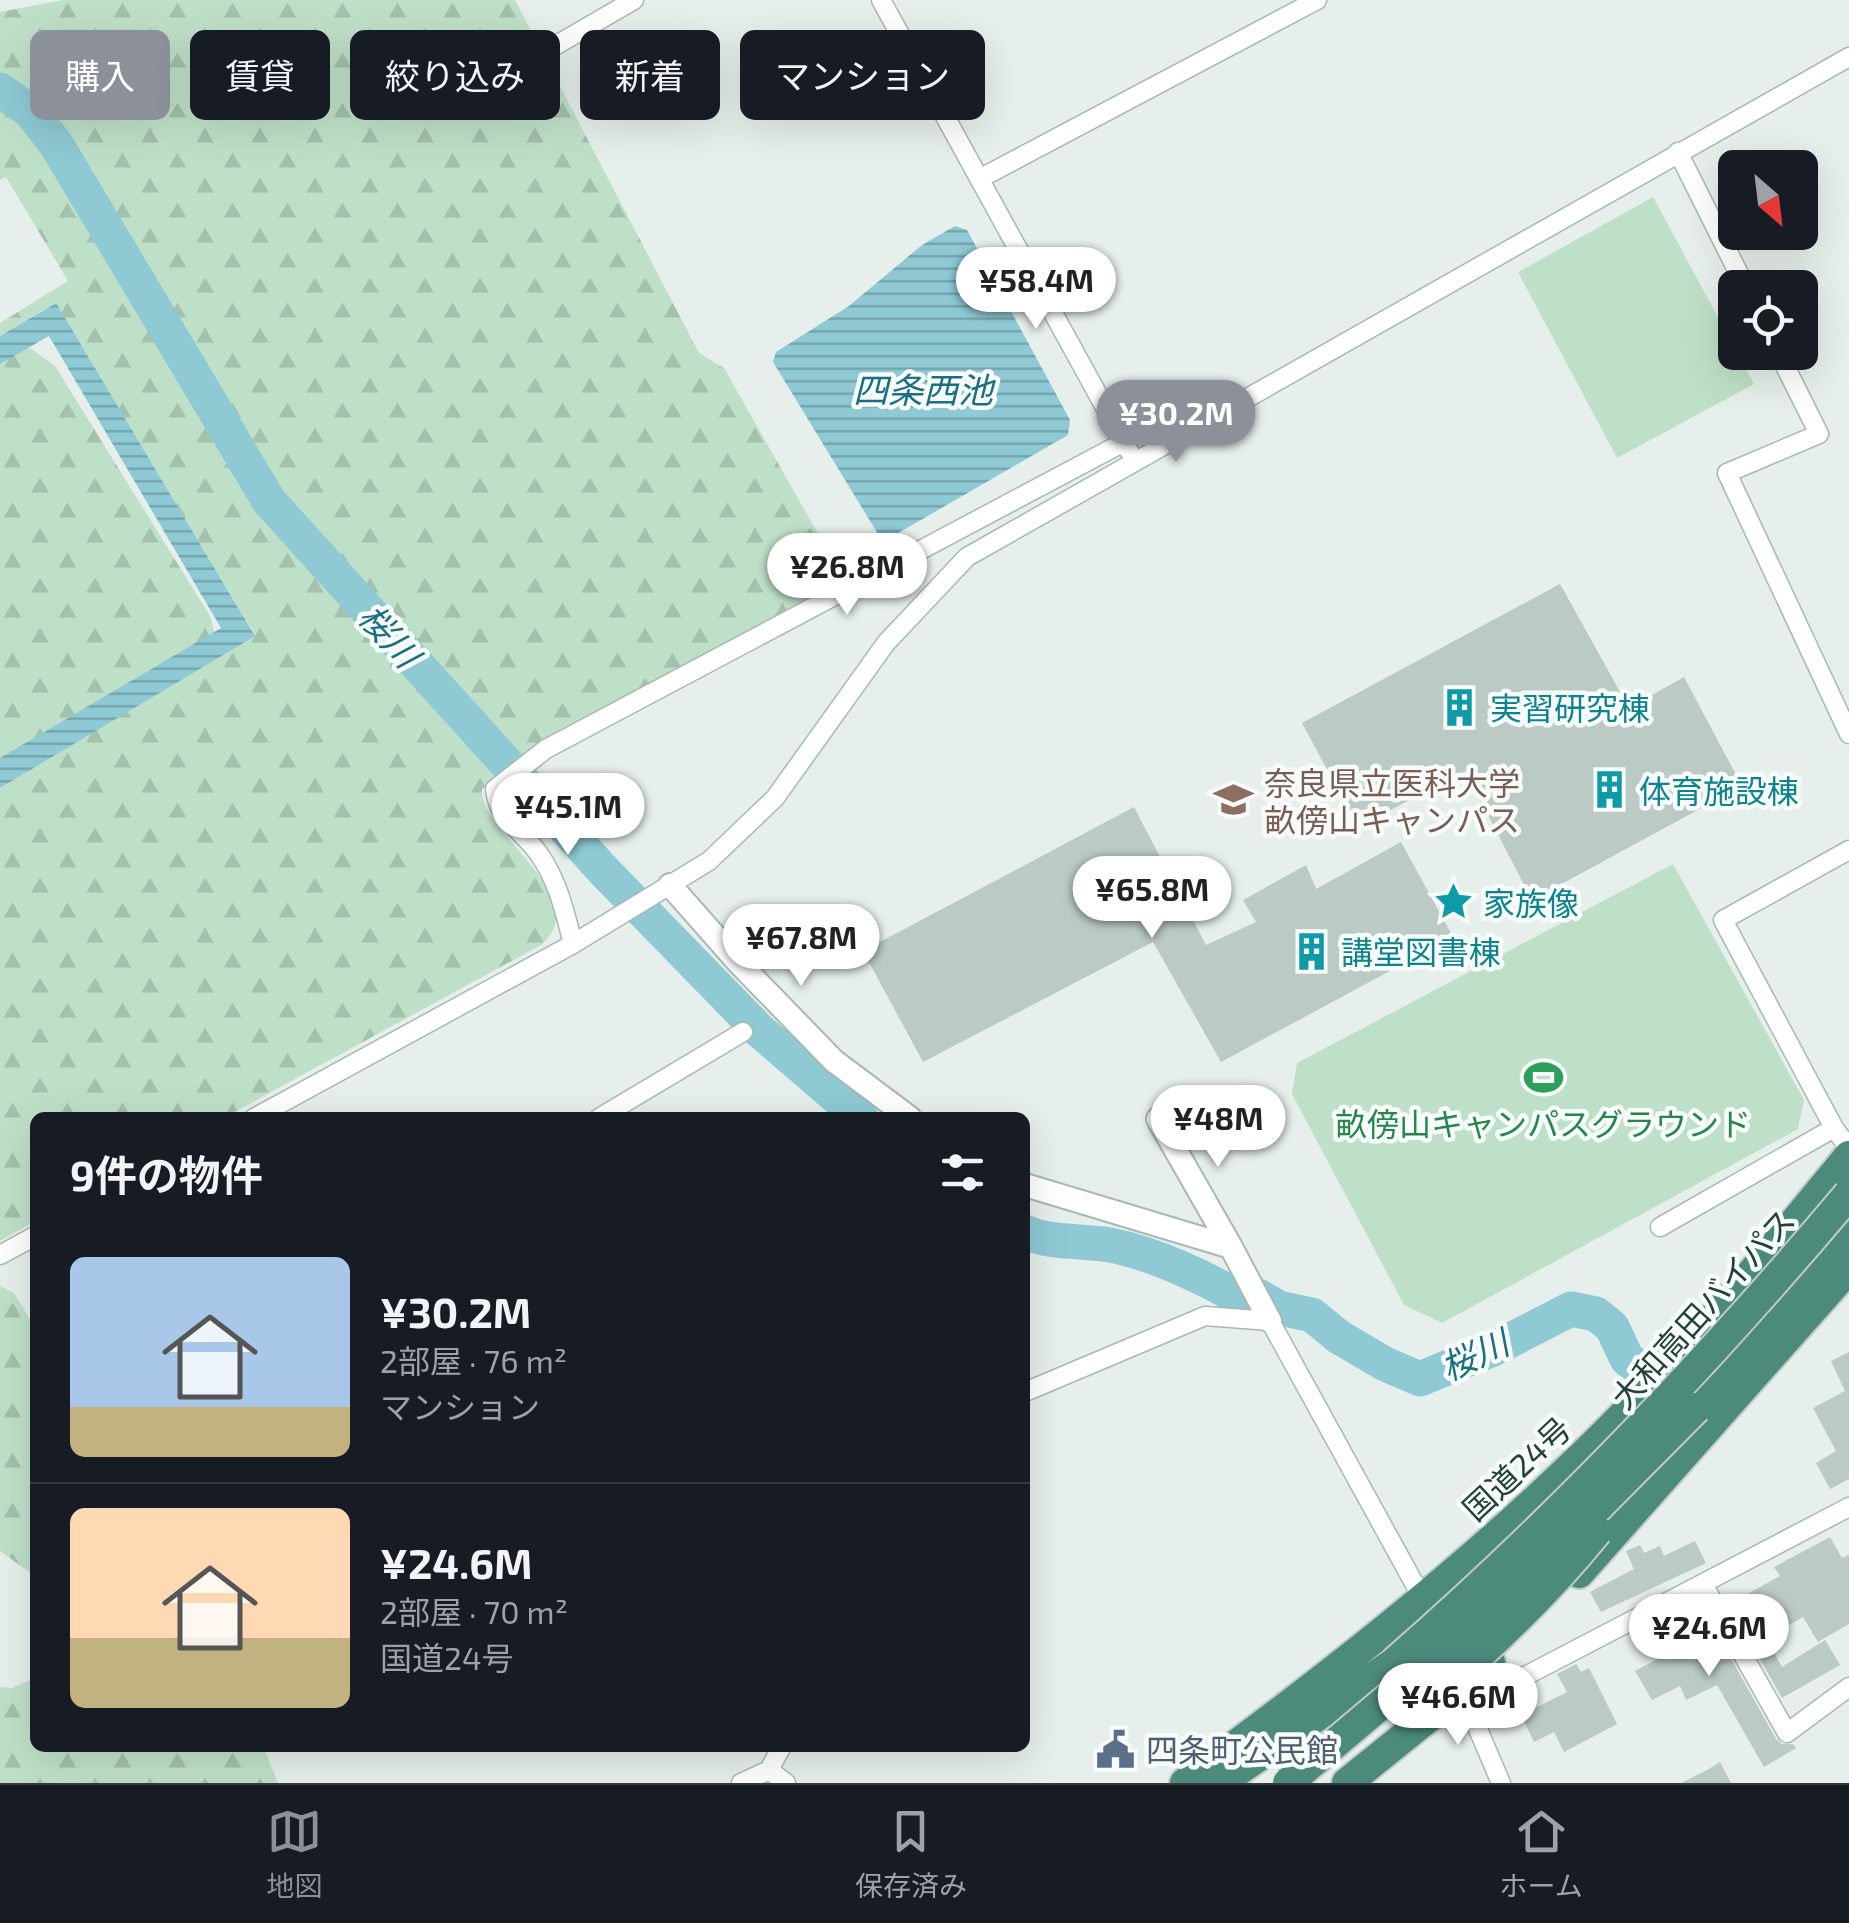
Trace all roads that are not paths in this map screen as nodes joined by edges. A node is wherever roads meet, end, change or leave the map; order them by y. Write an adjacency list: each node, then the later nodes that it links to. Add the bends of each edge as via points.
1 (634, 0): 4 (street)
2 (881, 0): 7 (street)
3 (1317, 0): 7 (street)
4 (560, 43)
5 (1849, 57): 6 (street)
6 (1678, 152): 8 (street); 11 (street)
7 (979, 179): 10 (street)
8 (1737, 270)
9 (1787, 370): 12 (street, via 1818,434 1726,473)
10 (1124, 442): 11 (street); 15 (street, via 546,750 495,789 497,808 539,854 561,895)
11 (1134, 461): 14 (street, via 967,557 886,643 775,798 709,861)
12 (1849, 734)
13 (1849, 850): 21 (street, via 1723,920)
14 (670, 885): 15 (street); 19 (street, via 834,1061)
15 (572, 944): 17 (street)
16 (743, 1032): 18 (street)
17 (265, 1112)
18 (608, 1112)
19 (902, 1112)
20 (1158, 1120): 28 (street)
21 (1834, 1128): 22 (street); 25 (street)
22 (1849, 1152): 36 (highway, 国道24号, via 1664,1373)
23 (1030, 1186): 28 (street)
24 (1849, 1194): 37 (highway, 大和高田バイパス, bridge, via 1654,1416)
25 (1660, 1227)
26 (1849, 1232): 33 (highway, 大和高田バイパス)
27 (30, 1239): 29 (street)
28 (1231, 1246): 31 (street)
29 (0, 1255)
30 (1849, 1268): 39 (highway)
31 (1270, 1321): 32 (street, via 1205,1316); 36 (street)
32 (1030, 1390)
33 (1696, 1408): 47 (highway, 大和高田バイパス, bridge, via 1468,1630); 48 (highway, bridge, via 1570,1564 1496,1640)
34 (1849, 1507): 35 (street)
35 (1703, 1584): 38 (street, via 1787,1732); 39 (street)
36 (1424, 1600): 39 (street); 44 (highway, 国道24号)
37 (1394, 1663): 45 (highway); 46 (highway, 大和高田バイパス)
38 (1849, 1686)
39 (1465, 1699): 49 (highway); 50 (street)
40 (779, 1752): 41 (street)
41 (769, 1770): 42 (street); 43 (street)
42 (741, 1783)
43 (786, 1783)
44 (1185, 1783)
45 (1220, 1783)
46 (1244, 1783)
47 (1288, 1783)
48 (1322, 1783)
49 (1347, 1783)
50 (1501, 1783)

